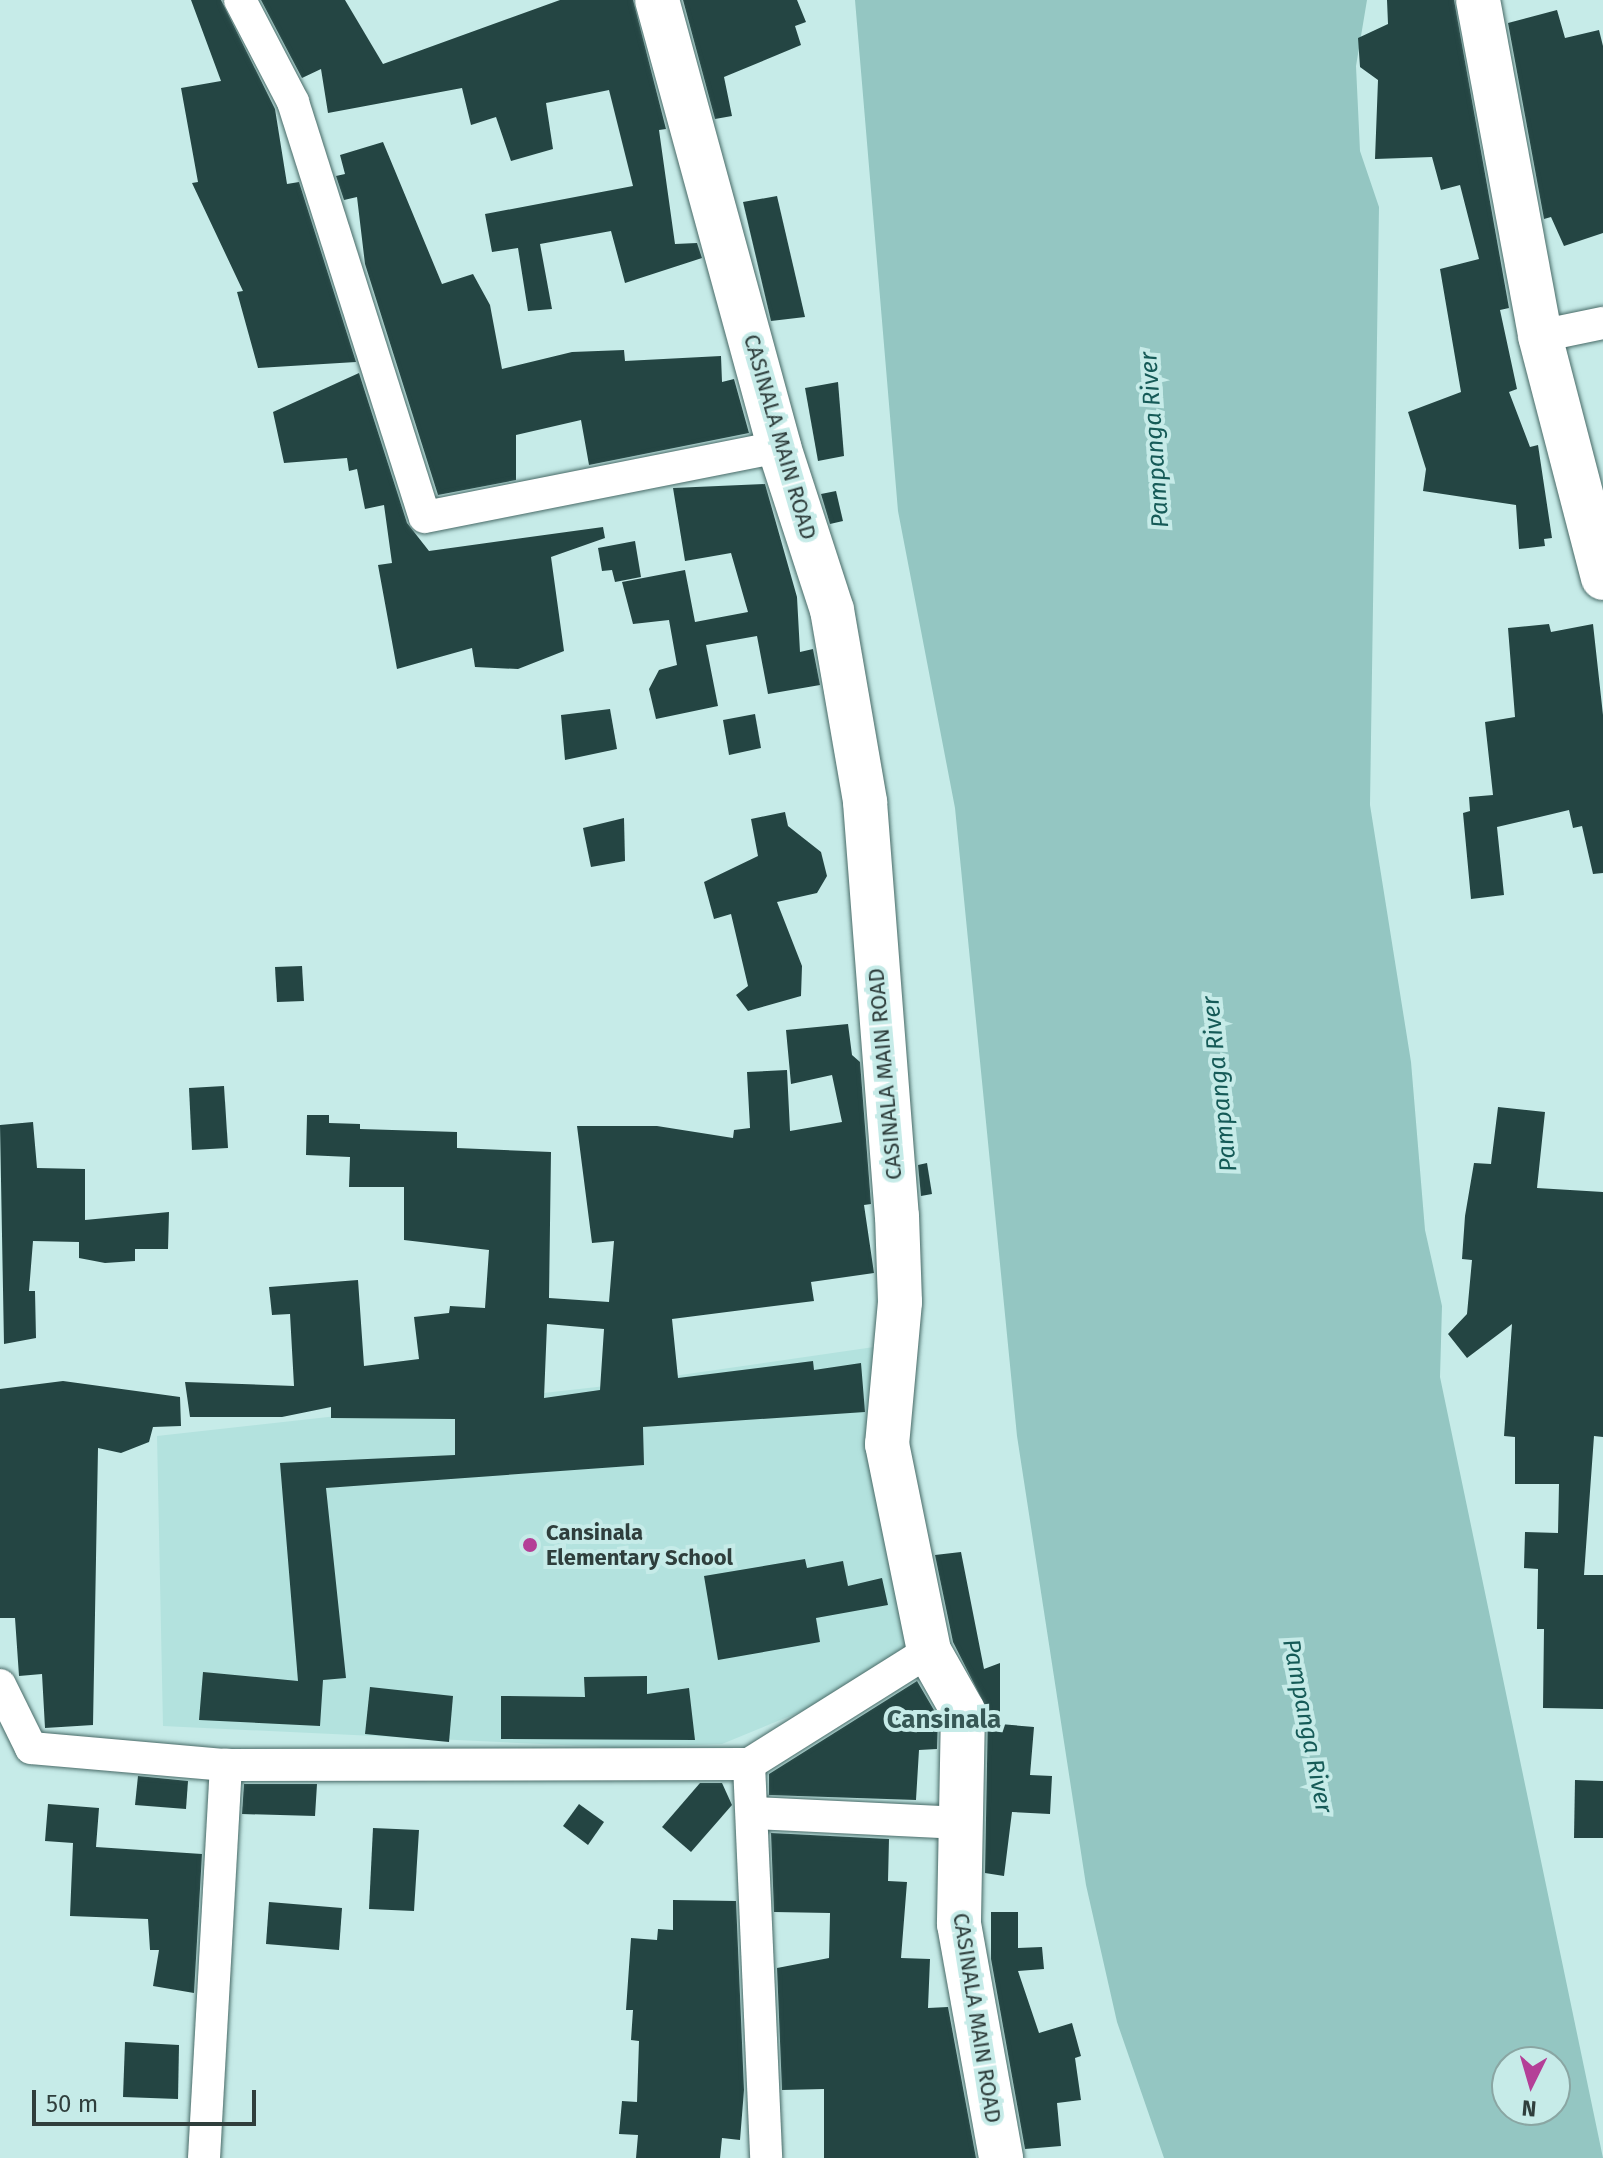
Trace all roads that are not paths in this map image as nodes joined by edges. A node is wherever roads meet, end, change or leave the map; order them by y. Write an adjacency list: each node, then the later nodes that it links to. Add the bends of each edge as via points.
1 (240, 0): 6 (street, via 293,102 425,517)
2 (657, 0): 6 (street, CASINALA MAIN ROAD)
3 (1478, 0): 5 (street)
4 (1603, 323): 5 (street)
5 (1540, 336): 7 (street)
6 (779, 447): 8 (street, CASINALA MAIN ROAD, via 832,610 865,802 900,1302 887,1444)
7 (1603, 578)
8 (929, 1651): 10 (street); 13 (street, CASINALA MAIN ROAD, via 963,1711)
9 (0, 1685): 11 (street, via 31,1748)
10 (749, 1764): 11 (street); 12 (street)
11 (226, 1765): 14 (street)
12 (755, 1813): 13 (street); 15 (street)
13 (961, 1823): 16 (street, CASINALA MAIN ROAD, via 959,1924)
14 (204, 2158)
15 (766, 2158)
16 (1001, 2158)

